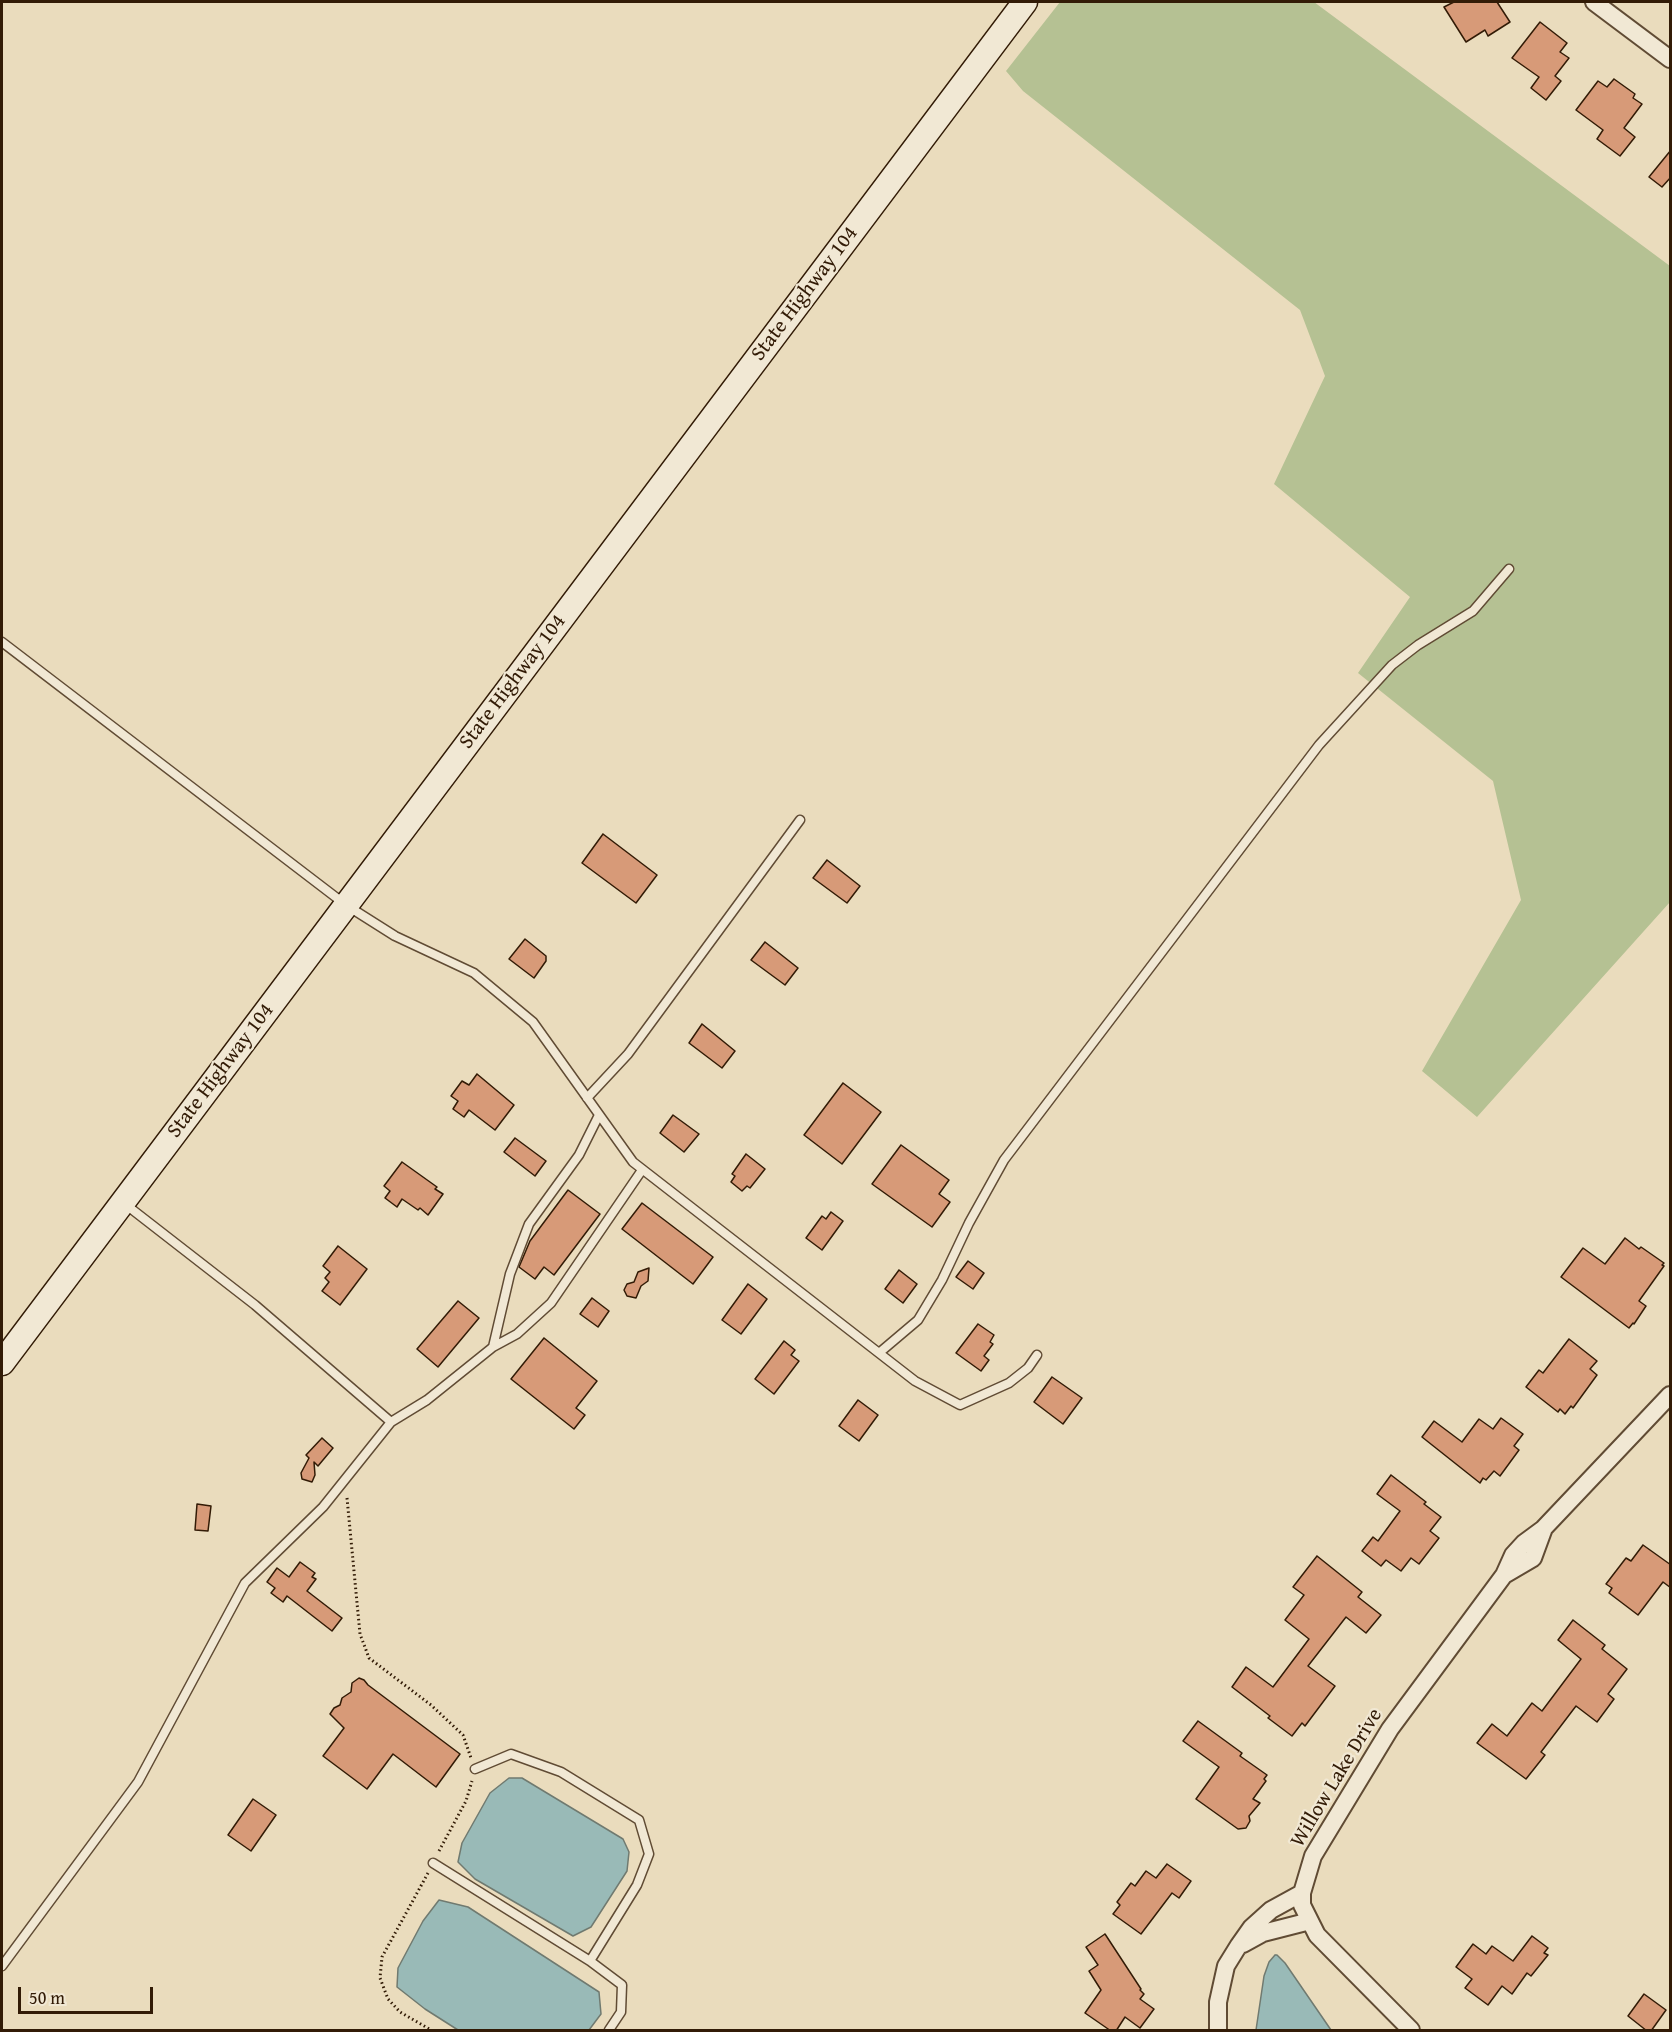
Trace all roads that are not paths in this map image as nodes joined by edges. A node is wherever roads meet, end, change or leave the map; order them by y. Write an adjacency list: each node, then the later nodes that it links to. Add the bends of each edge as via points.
1 (1025, 2): 7 (main road, State Highway 104)
2 (1594, 2): 3 (street)
3 (1671, 59)
4 (1509, 569): 13 (lane, via 1473,611 1392,665 1319,746 1004,1160 918,1320)
5 (2, 642): 7 (lane)
6 (800, 820): 8 (lane, via 628,1054)
7 (346, 905): 8 (lane, via 395,936 474,973 533,1022); 11 (main road, State Highway 104)
8 (587, 1098): 9 (lane)
9 (599, 1115): 10 (lane); 12 (lane, via 579,1155 529,1224 510,1274)
10 (642, 1170): 12 (lane, via 551,1303 517,1334); 13 (lane)
11 (122, 1202): 15 (main road, State Highway 104); 17 (lane, via 255,1305)
12 (492, 1347): 17 (lane, via 427,1400)
13 (879, 1353): 14 (lane, via 915,1381 960,1405 1009,1383)
14 (1037, 1355)
15 (2, 1363)
16 (1671, 1395): 20 (street, Willow Lake Drive, via 1544,1528 1533,1558 1504,1575 1390,1730 1313,1856)
17 (391, 1422): 24 (lane, via 323,1507 245,1583 138,1782)
18 (475, 1769): 23 (lane, via 511,1754 561,1772 639,1820 649,1854 637,1885)
19 (433, 1863): 23 (lane)
20 (1302, 1893): 21 (street, via 1302,1905); 22 (street, via 1271,1910)
21 (1310, 1921): 22 (street, via 1263,1933); 27 (street, via 1332,1952)
22 (1239, 1945): 26 (street, via 1226,1966 1218,2002)
23 (590, 1961): 25 (lane, via 622,1985 621,2012)
24 (2, 1966)
25 (609, 2031)
26 (1218, 2031)
27 (1411, 2031)

